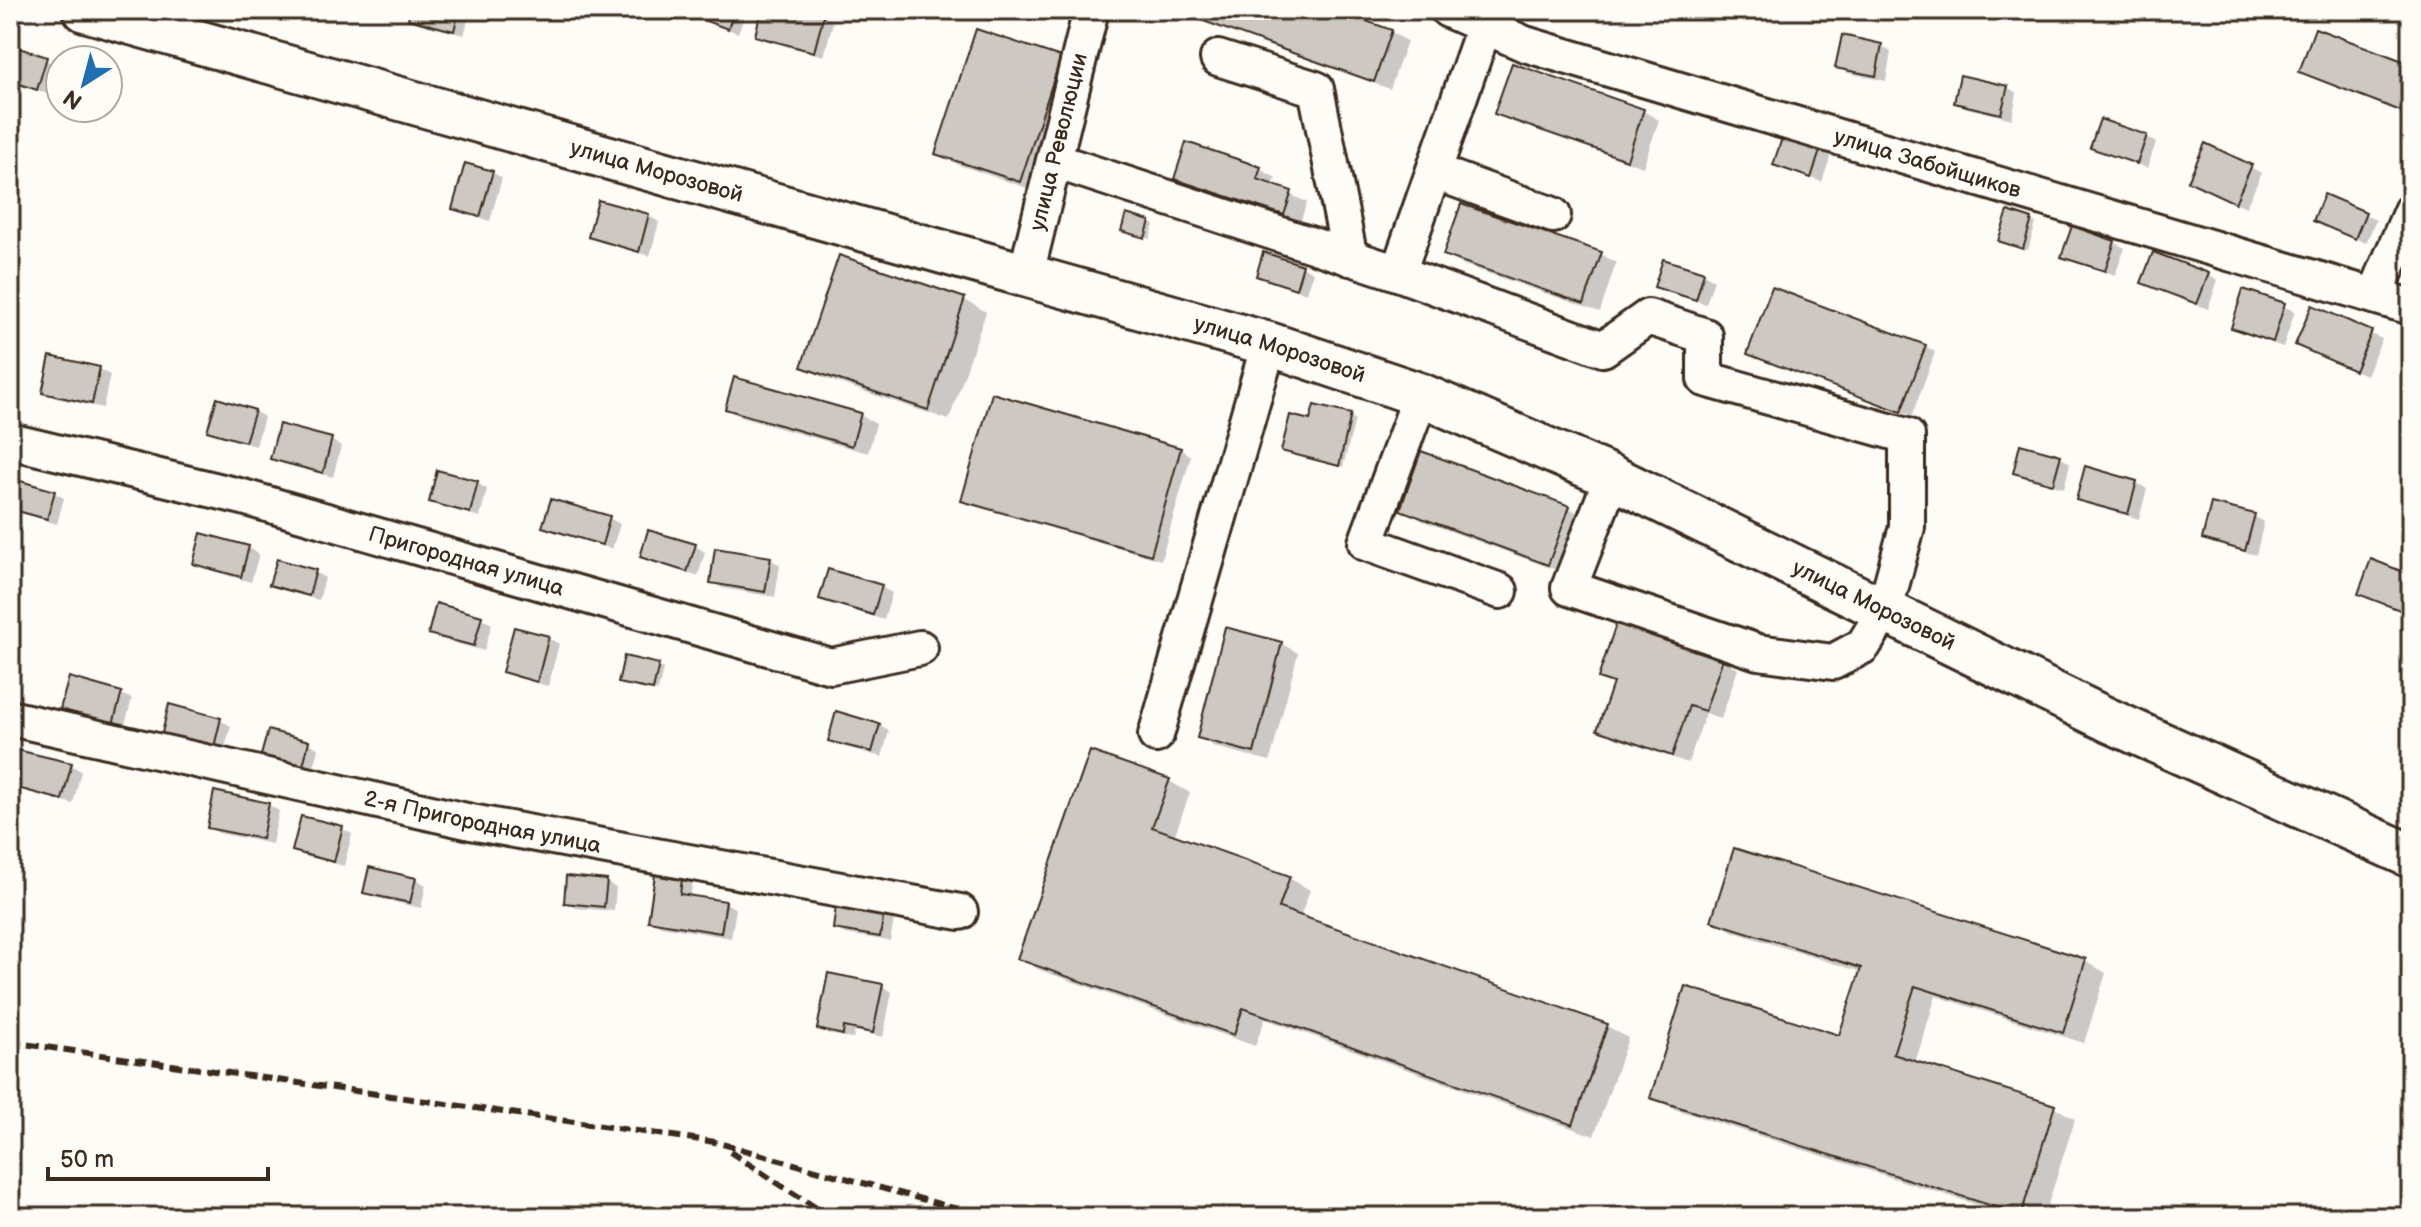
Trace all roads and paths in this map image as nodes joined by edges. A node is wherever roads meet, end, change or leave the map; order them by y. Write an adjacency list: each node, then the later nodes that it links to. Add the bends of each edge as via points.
1 (85, 10): 12 (main road, улица Морозовой)
2 (1091, 10): 6 (street, улица Революции)
3 (1448, 10): 4 (street, улица Забойщиков)
4 (1484, 27): 7 (street); 13 (street, улица Забойщиков, via 1540,49)
5 (1218, 58): 10 (street, via 1316,89)
6 (1055, 161): 10 (street); 12 (street, улица Революции)
7 (1435, 172): 9 (street); 11 (street)
8 (2411, 211): 13 (street)
9 (1553, 215)
10 (1350, 258): 11 (street)
11 (1398, 273): 20 (street, via 1603,349 1648,317 1705,336 1705,379 1907,436 1907,527)
12 (1026, 274): 15 (main road, улица Морозовой)
13 (2375, 296): 14 (street, улица Забойщиков)
14 (2411, 307)
15 (1269, 344): 16 (main road, улица Морозовой); 23 (street)
16 (1421, 395): 18 (main road, улица Морозовой); 19 (street, via 1366,543)
17 (10, 441): 21 (street, Пригородная улица, via 243,497 831,666)
18 (1612, 477): 20 (main road, улица Морозовой); 20 (street, via 1569,588 1758,652 1833,662 1863,646)
19 (1500, 591)
20 (1884, 612): 24 (main road, улица Морозовой)
21 (920, 648)
22 (10, 718): 25 (street, 2-я Пригородная улица, via 471,822)
23 (1156, 735)
24 (2411, 856)
25 (960, 912)

